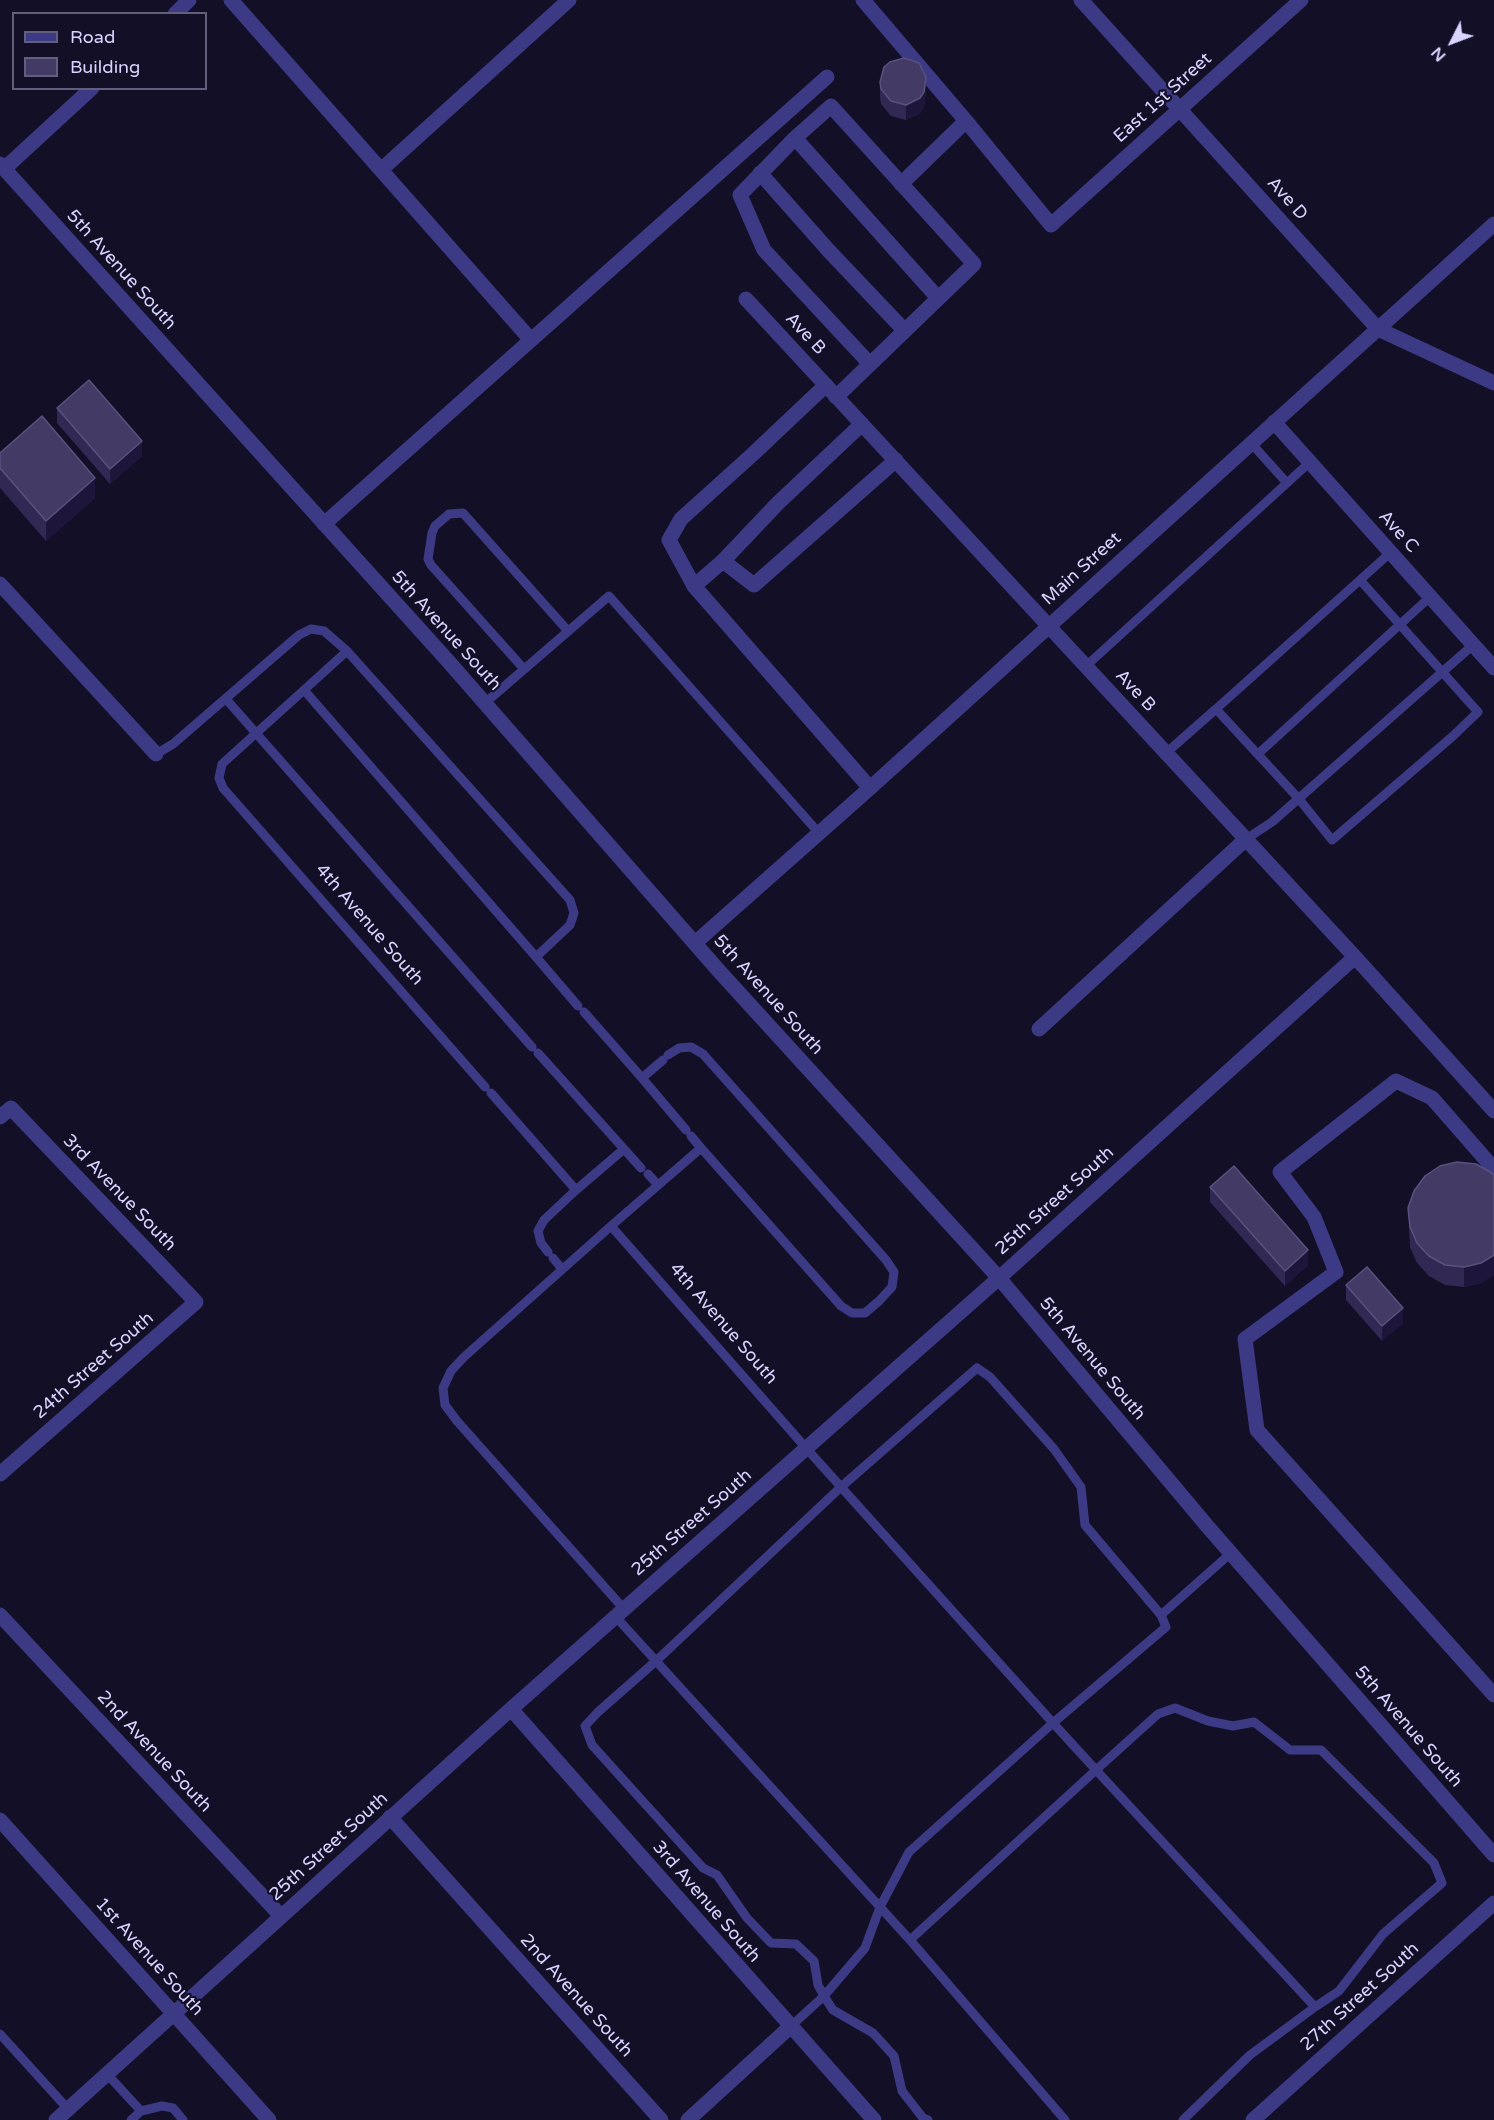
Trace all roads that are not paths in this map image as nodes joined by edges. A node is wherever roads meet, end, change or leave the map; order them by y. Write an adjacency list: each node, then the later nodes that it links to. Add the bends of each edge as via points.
1 (189, 0): 7 (street)
2 (231, 0): 14 (street)
3 (569, 0): 14 (street)
4 (863, 0): 11 (street)
5 (1081, 0): 10 (street, Ave D)
6 (1301, 0): 10 (street, East 1st Street)
7 (177, 12)
8 (827, 77): 22 (street)
9 (90, 90): 13 (street)
10 (1180, 109): 11 (street, East 1st Street, via 1051,225); 20 (street, Ave D)
11 (966, 122): 16 (street)
12 (795, 138): 15 (street); 16 (street, via 831,106); 18 (street)
13 (2, 166): 33 (street, 5th Avenue South)
14 (382, 169): 22 (street)
15 (760, 173): 21 (street); 23 (street, via 740,195 764,250)
16 (901, 184): 18 (street, via 974,264)
17 (1494, 224): 20 (street, Main Street)
18 (938, 298): 21 (street)
19 (746, 299): 25 (street, Ave B)
20 (1378, 329): 24 (street, Ave D); 27 (street, Main Street)
21 (904, 330): 23 (street)
22 (531, 340): 33 (street)
23 (870, 364): 26 (street)
24 (1493, 381)
25 (826, 385): 26 (street, Ave B); 38 (street, via 681,519 669,540)
26 (836, 397): 28 (street, Ave B)
27 (1274, 422): 29 (street, Main Street); 31 (street, Ave C)
28 (862, 424): 30 (street, Ave B); 35 (street, via 778,502)
29 (1251, 443): 32 (lane); 41 (street, Main Street)
30 (896, 460): 35 (street, via 754,585); 41 (street, Ave B)
31 (1310, 462): 32 (lane); 34 (street, Ave C)
32 (1287, 483): 45 (lane)
33 (324, 524): 51 (street, 5th Avenue South)
34 (1391, 552): 36 (lane); 39 (street, Ave C)
35 (723, 561): 38 (street)
36 (1360, 580): 40 (lane); 52 (lane)
37 (0, 584): 55 (street)
38 (694, 586): 57 (street)
39 (1430, 597): 40 (lane); 43 (street, Ave C)
40 (1400, 624): 48 (lane); 56 (lane)
41 (1048, 625): 45 (street, Ave B); 57 (street, Main Street)
42 (568, 631): 47 (lane); 47 (lane, via 463,513 449,514 435,526 428,559 431,564); 59 (lane, via 609,596)
43 (1473, 645): 46 (street, Ave C); 48 (lane)
44 (347, 651): 49 (lane); 50 (lane, via 324,632 311,629); 62 (lane, via 570,900 574,913 570,925)
45 (1086, 666): 54 (street, Ave B)
46 (1494, 668)
47 (524, 669): 51 (lane)
48 (1443, 672): 58 (lane); 58 (lane, via 1478,712 1453,736 1332,840)
49 (304, 690): 53 (lane); 62 (lane)
50 (226, 699): 53 (lane); 55 (lane)
51 (485, 703): 61 (street, 5th Avenue South)
52 (1216, 709): 54 (lane); 56 (lane)
53 (256, 731): 69 (lane); 72 (lane, 4th Avenue South, via 222,764 219,778 223,788)
54 (1166, 753): 60 (street, Ave B)
55 (156, 754)
56 (1258, 754): 58 (lane)
57 (870, 788): 59 (street, Main Street)
58 (1299, 799): 60 (lane)
59 (818, 832): 61 (street, Main Street)
60 (1246, 839): 63 (street, Ave B); 64 (street)
61 (695, 943): 75 (street, 5th Avenue South)
62 (536, 957): 65 (lane)
63 (1355, 957): 66 (street, Ave B); 75 (street, 25th Street South)
64 (1039, 1029)
65 (642, 1078): 68 (lane); 68 (lane, via 679,1048 691,1047 703,1054 886,1260 894,1272 892,1287 865,1313 852,1313 841,1306)
66 (1494, 1112)
67 (0, 1117): 76 (street, 3rd Avenue South, via 11,1108)
68 (702, 1148): 71 (lane)
69 (624, 1149): 71 (lane); 72 (lane)
70 (1494, 1168): 85 (street, via 1432,1098 1396,1081 1280,1172 1314,1217 1336,1272 1245,1339 1257,1430)
71 (658, 1185): 73 (lane)
72 (576, 1190): 74 (lane, via 544,1220 538,1231 541,1243)
73 (611, 1226): 74 (lane); 77 (lane, 4th Avenue South)
74 (562, 1269): 81 (lane, via 464,1357 442,1388 445,1405 457,1421)
75 (999, 1278): 77 (street, 25th Street South); 80 (street, 5th Avenue South)
76 (179, 1284): 78 (street, 24th Street South, via 196,1302)
77 (806, 1449): 79 (lane, 4th Avenue South); 81 (street, 25th Street South)
78 (0, 1474)
79 (841, 1487): 83 (lane, via 977,1368 990,1377 1054,1449 1081,1487 1085,1525); 84 (lane); 87 (lane, 4th Avenue South)
80 (1231, 1553): 83 (lane); 91 (street, 5th Avenue South)
81 (620, 1613): 84 (lane); 86 (street, 25th Street South)
82 (0, 1615): 94 (street, 2nd Avenue South)
83 (1161, 1615): 87 (lane, via 1166,1627)
84 (656, 1661): 93 (lane); 96 (lane, via 585,1726 592,1745 703,1868 717,1875 747,1918 771,1943 796,1944 814,1961)
85 (1494, 1695)
86 (511, 1709): 89 (street, 25th Street South); 99 (street, 3rd Avenue South)
87 (1053, 1723): 88 (lane, 4th Avenue South); 93 (lane, via 909,1852)
88 (1096, 1770): 95 (lane); 97 (lane, 4th Avenue South); 97 (lane, via 1158,1714 1175,1708 1233,1726 1254,1722 1290,1750 1321,1750 1434,1863 1442,1883 1383,1934 1339,1990)
89 (390, 1817): 94 (street, 25th Street South); 108 (street, 2nd Avenue South)
90 (0, 1820): 98 (street, 1st Avenue South)
91 (1494, 1856)
92 (1494, 1903): 114 (street, 27th Street South)
93 (880, 1907): 95 (lane); 96 (lane, via 865,1948)
94 (281, 1916): 98 (street, 25th Street South)
95 (910, 1940): 112 (lane)
96 (824, 1996): 99 (lane); 111 (lane, via 833,2010 873,2033 894,2056 902,2091)
97 (1315, 2007): 113 (lane, via 1250,2055)
98 (174, 2013): 101 (street, 25th Street South); 107 (street, 1st Avenue South)
99 (790, 2027): 109 (street); 110 (street, 3rd Avenue South)
100 (0, 2034): 102 (lane)
101 (106, 2073): 102 (street, 25th Street South); 103 (lane)
102 (68, 2109): 104 (street, 25th Street South)
103 (141, 2111): 105 (lane); 106 (lane, via 162,2106 173,2108)
104 (56, 2120)
105 (131, 2120)
106 (183, 2120)
107 (269, 2120)
108 (661, 2120)
109 (688, 2120)
110 (874, 2120)
111 (928, 2120)
112 (1065, 2120)
113 (1183, 2120)
114 (1253, 2120)

